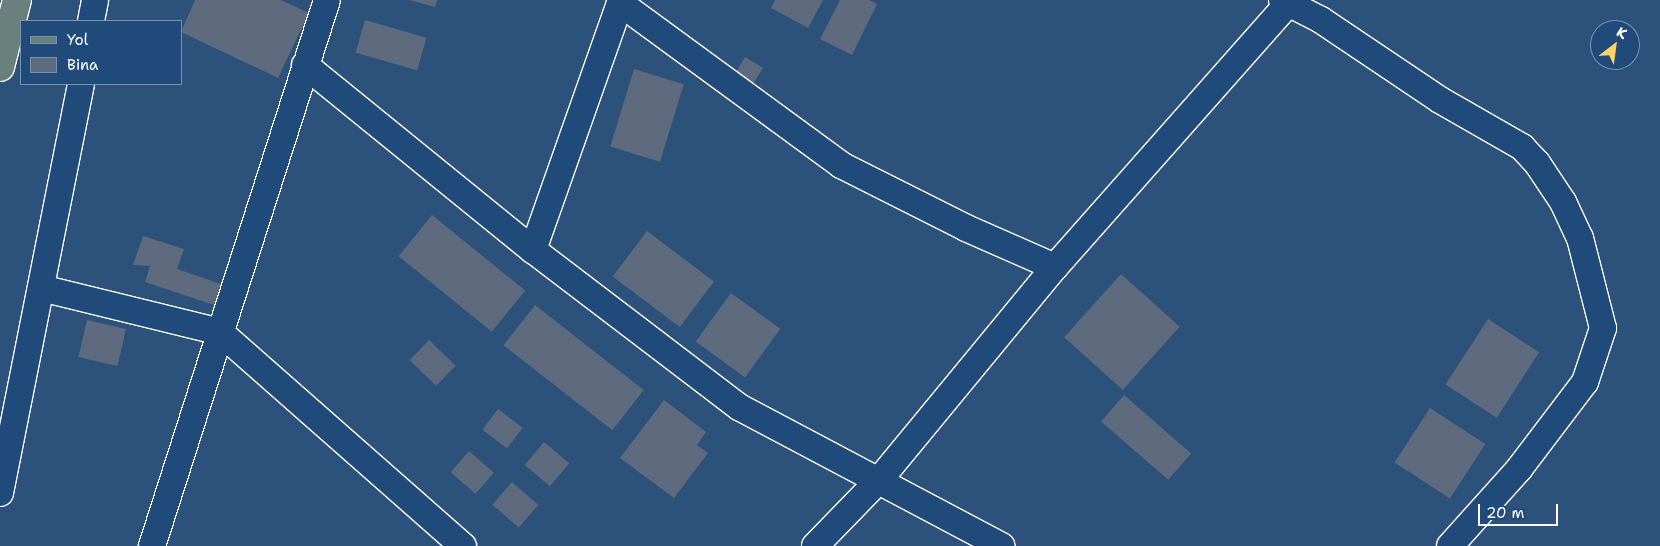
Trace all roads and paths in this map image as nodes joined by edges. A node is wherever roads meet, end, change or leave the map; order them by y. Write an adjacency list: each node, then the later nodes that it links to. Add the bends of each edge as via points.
1 (17, 0): 8 (main road)
2 (95, 0): 6 (street)
3 (327, 0): 7 (street)
4 (620, 1): 10 (street); 11 (street, via 841,165 966,228)
5 (1287, 1): 11 (street); 20 (street, via 1321,20 1440,100 1522,147 1563,202 1580,238 1603,328 1585,382 1519,469)
6 (91, 20)
7 (305, 65): 10 (street); 13 (street)
8 (0, 67)
9 (81, 85): 12 (street)
10 (533, 250): 14 (street, via 739,407)
11 (1055, 268): 14 (street)
12 (42, 288): 13 (street); 15 (street)
13 (220, 332): 16 (street); 17 (street)
14 (880, 479): 18 (street); 19 (street)
15 (0, 493)
16 (152, 546)
17 (463, 546)
18 (815, 546)
19 (1002, 546)
20 (1450, 546)

